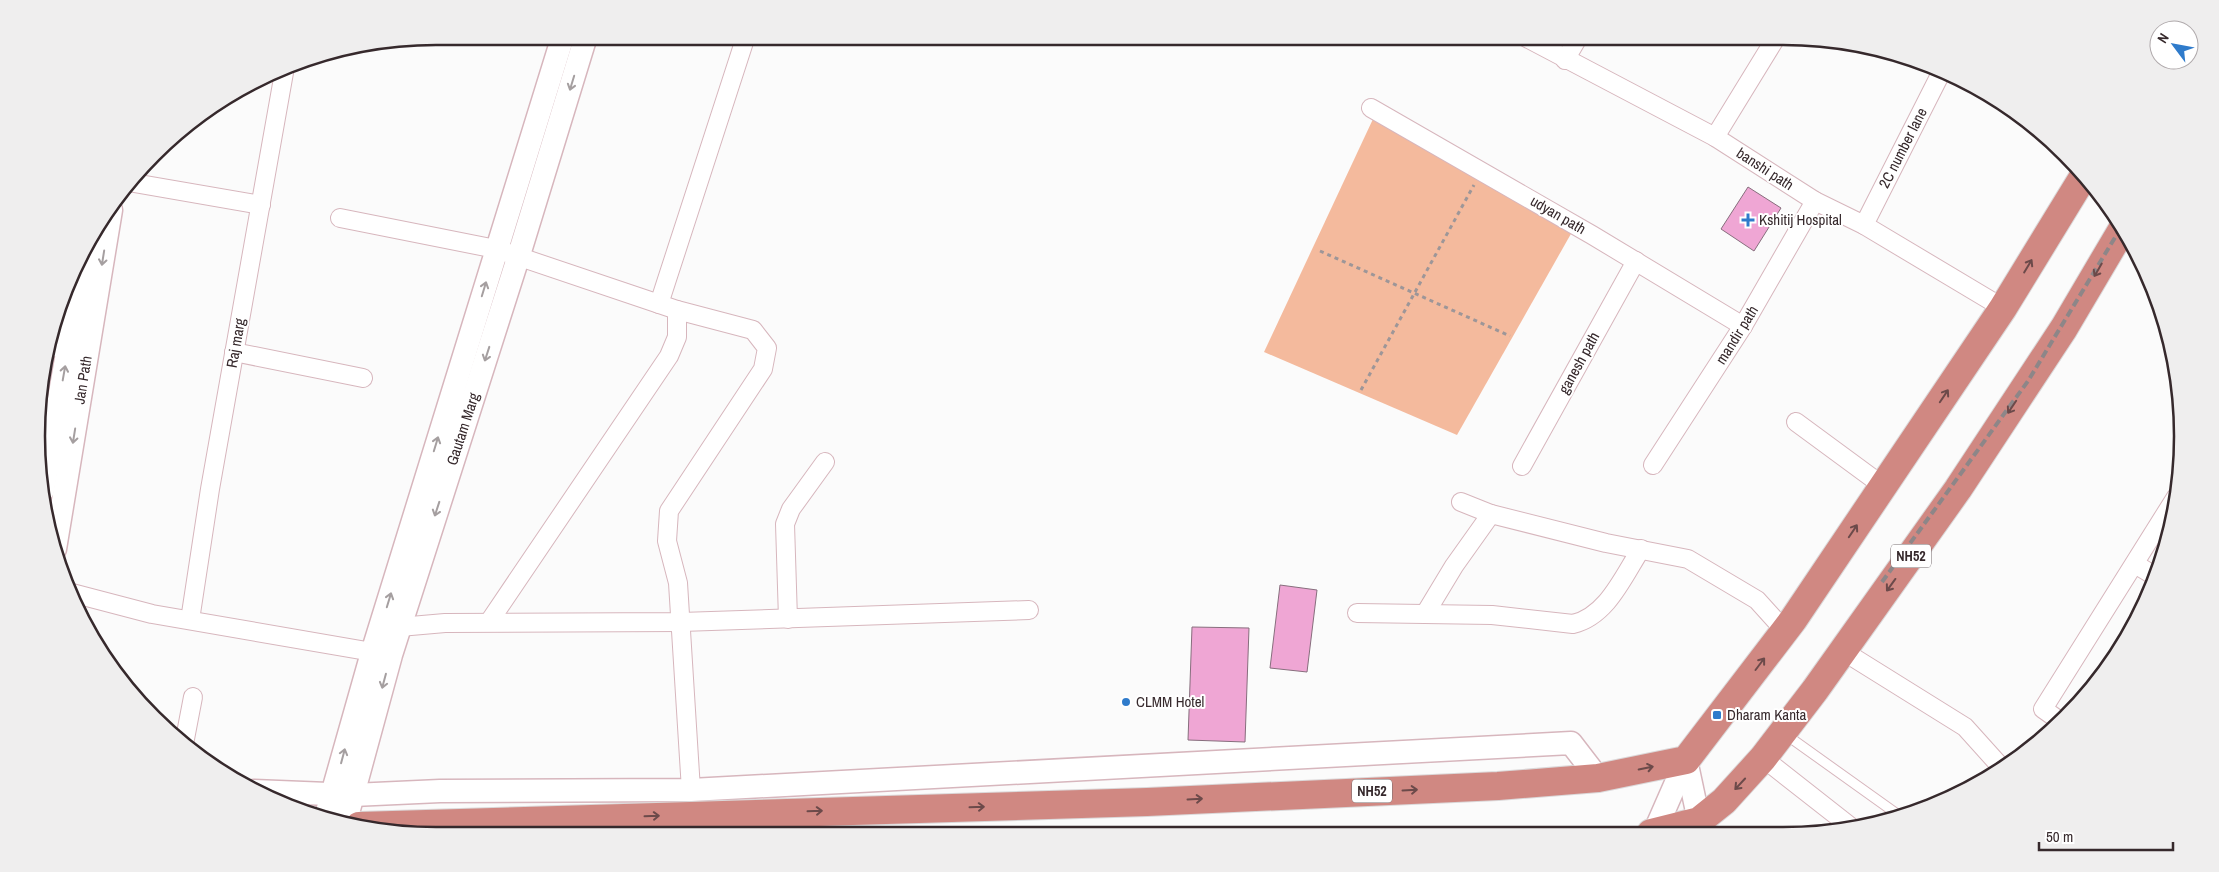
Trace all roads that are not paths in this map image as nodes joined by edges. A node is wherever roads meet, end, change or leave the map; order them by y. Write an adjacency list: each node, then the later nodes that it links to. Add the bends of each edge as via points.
1 (560, 45): 20 (street)
2 (583, 45): 21 (street, Gautam Marg, one-way to 21)
3 (743, 45): 24 (street)
4 (1539, 45): 7 (street, banshi path)
5 (1574, 45): 7 (street)
6 (1772, 45): 11 (street)
7 (1565, 60): 11 (street, banshi path)
8 (285, 76): 15 (street, Raj marg)
9 (1939, 77): 18 (street, 2C number lane)
10 (1371, 108): 22 (street, udyan path)
11 (1716, 137): 14 (street, banshi path)
12 (2080, 182): 25 (highway, one-way to 12)
13 (138, 184): 15 (street)
14 (1815, 201): 18 (street, banshi path); 27 (street, mandir path)
15 (261, 205): 29 (street, Raj marg)
16 (340, 218): 20 (street)
17 (109, 222): 40 (street, Jan Path, one-way to 40)
18 (1864, 225): 25 (street, banshi path)
19 (2119, 236): 54 (highway, NH52, one-way to 54, via 2054,344 1958,489)
20 (496, 250): 21 (street); 52 (street, one-way to 20)
21 (518, 258): 24 (street); 52 (street, Gautam Marg, one-way to 52)
22 (1636, 261): 27 (street, udyan path); 35 (street, ganesh path)
23 (74, 289): 28 (street, Jan Path)
24 (659, 304): 26 (street)
25 (2003, 308): 36 (highway, one-way to 25)
26 (676, 310): 50 (street, via 677,337 669,356); 51 (street, via 753,330 767,348 763,368 669,510 667,542 678,583)
27 (1743, 326): 34 (street, mandir path)
28 (58, 347): 32 (street, Jan Path, one-way to 28)
29 (234, 352): 30 (street); 49 (street, Raj marg)
30 (363, 378)
31 (1796, 422): 36 (street)
32 (46, 462)
33 (825, 462): 48 (street, via 791,508 785,524)
34 (1653, 465)
35 (1522, 466)
36 (1882, 486): 53 (highway, one-way to 36)
37 (1461, 502): 39 (street)
38 (2166, 513): 42 (street)
39 (1491, 514): 41 (street); 47 (street)
40 (57, 534)
41 (1642, 549): 47 (street, via 1602,610 1584,622 1573,624 1492,615); 53 (street, via 1688,558 1756,600)
42 (2134, 564): 43 (street); 57 (street, via 2043,709)
43 (2149, 573)
44 (79, 595): 49 (street, via 152,614)
45 (1029, 610): 48 (street)
46 (1357, 613): 47 (street)
47 (1425, 614)
48 (788, 619): 51 (street)
49 (190, 620): 55 (street)
50 (489, 622): 51 (street); 52 (street)
51 (681, 622): 64 (street)
52 (390, 628): 55 (street, Gautam Marg)
53 (1785, 631): 61 (highway, one-way to 53)
54 (1843, 651): 58 (highway, NH52); 62 (street, via 1965,727)
55 (382, 654): 66 (street, Gautam Marg)
56 (193, 697): 59 (street)
57 (2054, 717)
58 (1783, 732): 60 (highway, NH52); 67 (lane)
59 (186, 736)
60 (1763, 758): 70 (street); 73 (highway, NH52, one-way to 73)
61 (1686, 760): 63 (highway, NH52, one-way to 61); 72 (street); 73 (street)
62 (1997, 763)
63 (1598, 778): 64 (street, via 1571,743); 71 (highway, NH52, one-way to 63, via 1147,802 1498,786)
64 (691, 790): 66 (street)
65 (274, 792): 66 (street)
66 (343, 794): 68 (street); 69 (street, Gautam Marg)
67 (1893, 811)
68 (330, 812)
69 (344, 816)
70 (1844, 822)
71 (396, 825)
72 (1656, 827)
73 (1695, 827)

